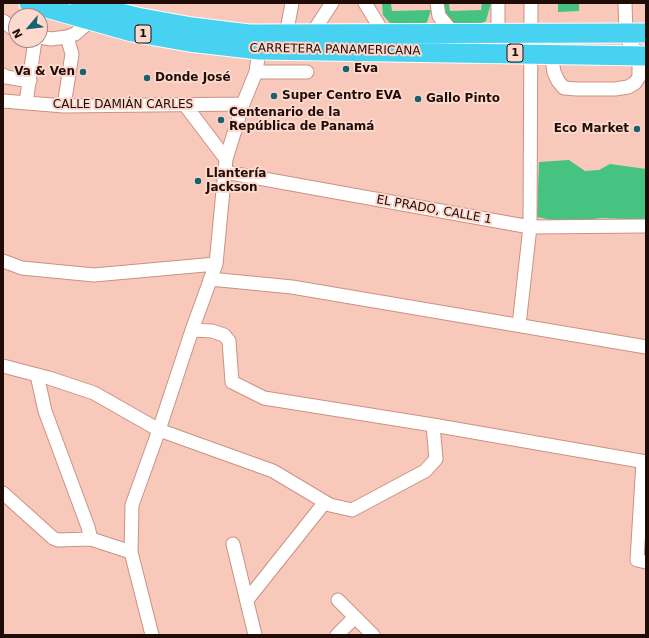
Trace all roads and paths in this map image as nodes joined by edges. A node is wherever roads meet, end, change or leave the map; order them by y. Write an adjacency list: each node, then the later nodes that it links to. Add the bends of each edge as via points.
1 (29, 3): 10 (highway, CARRETERA PANAMERICANA / 1)
2 (80, 3): 21 (highway, CARRETERA PANAMERICANA / 1, via 192,27 249,34)
3 (292, 3): 21 (street)
4 (332, 3): 13 (street)
5 (364, 3): 20 (street)
6 (498, 3): 16 (street)
7 (531, 3): 17 (street)
8 (625, 3): 11 (street)
9 (438, 9): 14 (street); 15 (street)
10 (91, 20): 18 (street, via 75,34); 21 (highway, CARRETERA PANAMERICANA / 1, via 132,32 189,42)
11 (626, 33): 12 (highway, CARRETERA PANAMERICANA / 1); 17 (highway, CARRETERA PANAMERICANA / 1); 25 (street, via 613,51); 26 (street, via 629,42)
12 (646, 33)
13 (310, 34): 20 (highway, CARRETERA PANAMERICANA / 1); 21 (highway, CARRETERA PANAMERICANA / 1); 21 (highway, via 284,42 263,42 260,45)
14 (424, 34): 15 (highway, CARRETERA PANAMERICANA / 1); 20 (highway, CARRETERA PANAMERICANA / 1)
15 (454, 34): 16 (highway, CARRETERA PANAMERICANA / 1)
16 (498, 34): 17 (highway, CARRETERA PANAMERICANA / 1)
17 (530, 34): 20 (highway, 1, via 521,41 508,45 390,47); 23 (street)
18 (67, 37): 19 (street); 36 (street, via 72,54)
19 (48, 38)
20 (384, 43): 21 (highway, CARRETERA PANAMERICANA / 1); 23 (highway, CARRETERA PANAMERICANA / 1)
21 (277, 46): 27 (street); 27 (street); 28 (street)
22 (34, 48): 31 (street)
23 (531, 53): 24 (highway, CARRETERA PANAMERICANA / 1); 39 (street)
24 (551, 54): 25 (highway, CARRETERA PANAMERICANA / 1); 26 (street, via 558,81 564,88 577,89 628,87 639,77)
25 (606, 55): 26 (highway, CARRETERA PANAMERICANA / 1)
26 (642, 55)
27 (256, 72): 28 (street); 34 (street)
28 (285, 72): 29 (street)
29 (307, 72)
30 (3, 75): 31 (street)
31 (30, 81): 33 (street)
32 (3, 101): 33 (street, CALLE DAMIÁN CARLES)
33 (26, 103): 36 (street, CALLE DAMIÁN CARLES)
34 (243, 104): 35 (street, CALLE DAMIÁN CARLES); 37 (street)
35 (185, 105): 36 (street, CALLE DAMIÁN CARLES); 37 (street)
36 (64, 106)
37 (225, 165): 39 (street, EL PRADO, CALLE 1); 41 (street)
38 (646, 226): 39 (street, EL PRADO, CALLE 1)
39 (530, 227): 43 (street)
40 (3, 261): 41 (street, via 22,268 94,275)
41 (216, 264): 42 (street)
42 (210, 280): 43 (street, via 292,287); 44 (street)
43 (519, 326): 45 (street)
44 (192, 330): 48 (street, via 212,331 224,335 229,341 232,382 264,398); 49 (street)
45 (646, 347)
46 (3, 366): 47 (street)
47 (37, 375): 49 (street, via 94,393); 53 (street, via 45,411)
48 (433, 425): 50 (street); 52 (street, via 436,459 425,471 352,510)
49 (159, 430): 52 (street, via 273,471); 55 (street, via 132,505)
50 (644, 462): 56 (street, via 637,560)
51 (3, 493): 53 (street, via 53,538)
52 (325, 502): 57 (street)
53 (91, 539): 55 (street)
54 (233, 544): 57 (street)
55 (131, 552): 60 (street)
56 (646, 562)
57 (247, 600): 61 (street)
58 (338, 600): 59 (street)
59 (355, 617): 62 (street); 63 (street)
60 (152, 635)
61 (255, 635)
62 (337, 635)
63 (373, 635)

